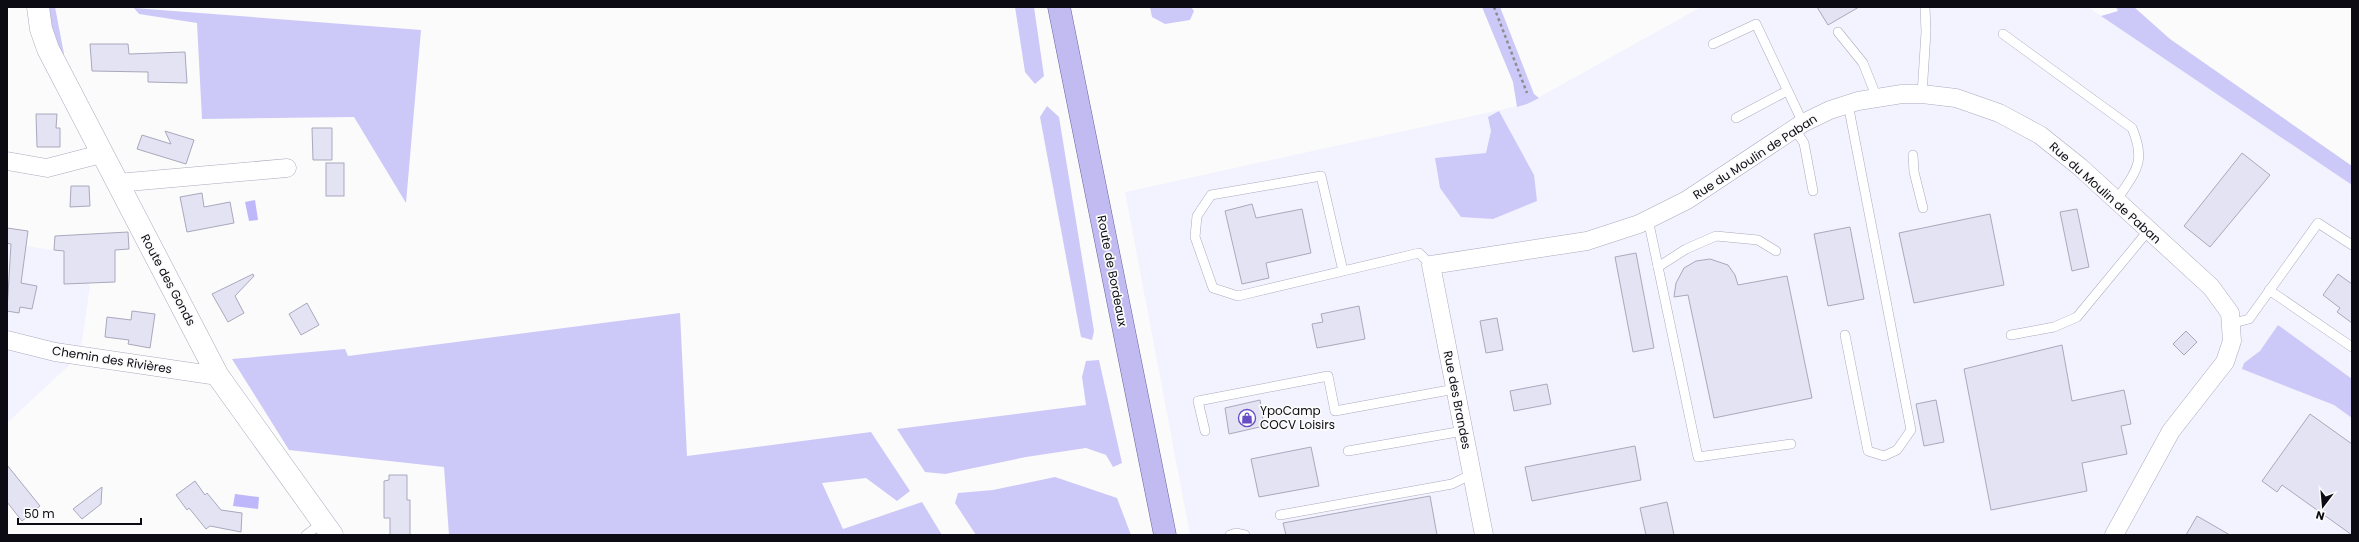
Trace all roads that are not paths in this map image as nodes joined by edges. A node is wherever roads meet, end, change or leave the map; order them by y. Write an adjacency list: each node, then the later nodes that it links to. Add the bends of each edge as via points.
1 (38, 7): 13 (street, Route des Gonds, via 41,29 48,49)
2 (1925, 7): 8 (lane)
3 (1064, 10): 44 (main road, Route de Bordeaux)
4 (1838, 32): 9 (lane, via 1863,63)
5 (2003, 34): 19 (lane, via 2132,128 2140,147 2137,170)
6 (1713, 44): 7 (lane, via 1756,24)
7 (1788, 91): 11 (lane); 12 (lane)
8 (1922, 94): 9 (street, Rue du Moulin de Paban); 19 (street, Rue du Moulin de Paban, via 1956,98 2000,113 2040,135 2080,167)
9 (1878, 98): 10 (street, Rue du Moulin de Paban)
10 (1848, 104): 12 (street, Rue du Moulin de Paban); 30 (lane, via 1910,430 1897,450 1884,456 1868,451)
11 (1736, 118)
12 (1798, 126): 18 (lane, via 1804,143); 21 (street, Rue du Moulin de Paban, via 1687,200)
13 (101, 154): 15 (street, via 47,168); 17 (street, Route des Gonds)
14 (1913, 155): 20 (lane, via 1914,172)
15 (7, 161)
16 (287, 168): 17 (street)
17 (117, 183): 34 (street, Route des Gonds)
18 (1813, 191)
19 (2116, 201): 22 (street, Rue du Moulin de Paban)
20 (1923, 208)
21 (1648, 219): 25 (street, Rue du Moulin de Paban, via 1587,242); 26 (lane)
22 (2148, 231): 29 (street, Rue du Moulin de Paban, via 2211,286 2230,313); 31 (lane, via 2077,317 2054,327)
23 (2352, 245): 28 (lane, via 2318,223)
24 (1776, 251): 26 (lane, via 1758,240 1716,236 1686,249)
25 (1431, 265): 27 (lane, via 1419,253); 35 (street, Rue des Brandes)
26 (1658, 267): 38 (lane, via 1698,457)
27 (1343, 271): 27 (lane, via 1238,296 1213,288 1195,237 1197,216 1211,195 1321,176)
28 (2270, 290): 29 (lane, via 2249,319); 33 (lane)
29 (2230, 324): 48 (street, Rue du Moulin de Paban, via 2232,341 2225,362 2171,431)
30 (1846, 335)
31 (2012, 335)
32 (7, 340): 34 (street, Chemin des Rivières, via 55,352)
33 (2352, 347)
34 (218, 376): 42 (street, Route des Gonds)
35 (1455, 389): 36 (lane, via 1335,411 1328,376 1198,402); 37 (street, Rue des Brandes)
36 (1205, 431)
37 (1463, 431): 39 (lane); 40 (street, Rue des Brandes)
38 (1791, 444)
39 (1348, 451)
40 (1472, 474): 41 (lane, via 1452,484); 47 (street, Rue des Brandes)
41 (1280, 515)
42 (328, 528): 43 (lane)
43 (306, 535)
44 (1165, 535)
45 (1230, 535): 46 (lane)
46 (1244, 535)
47 (1484, 535)
48 (2114, 535)

